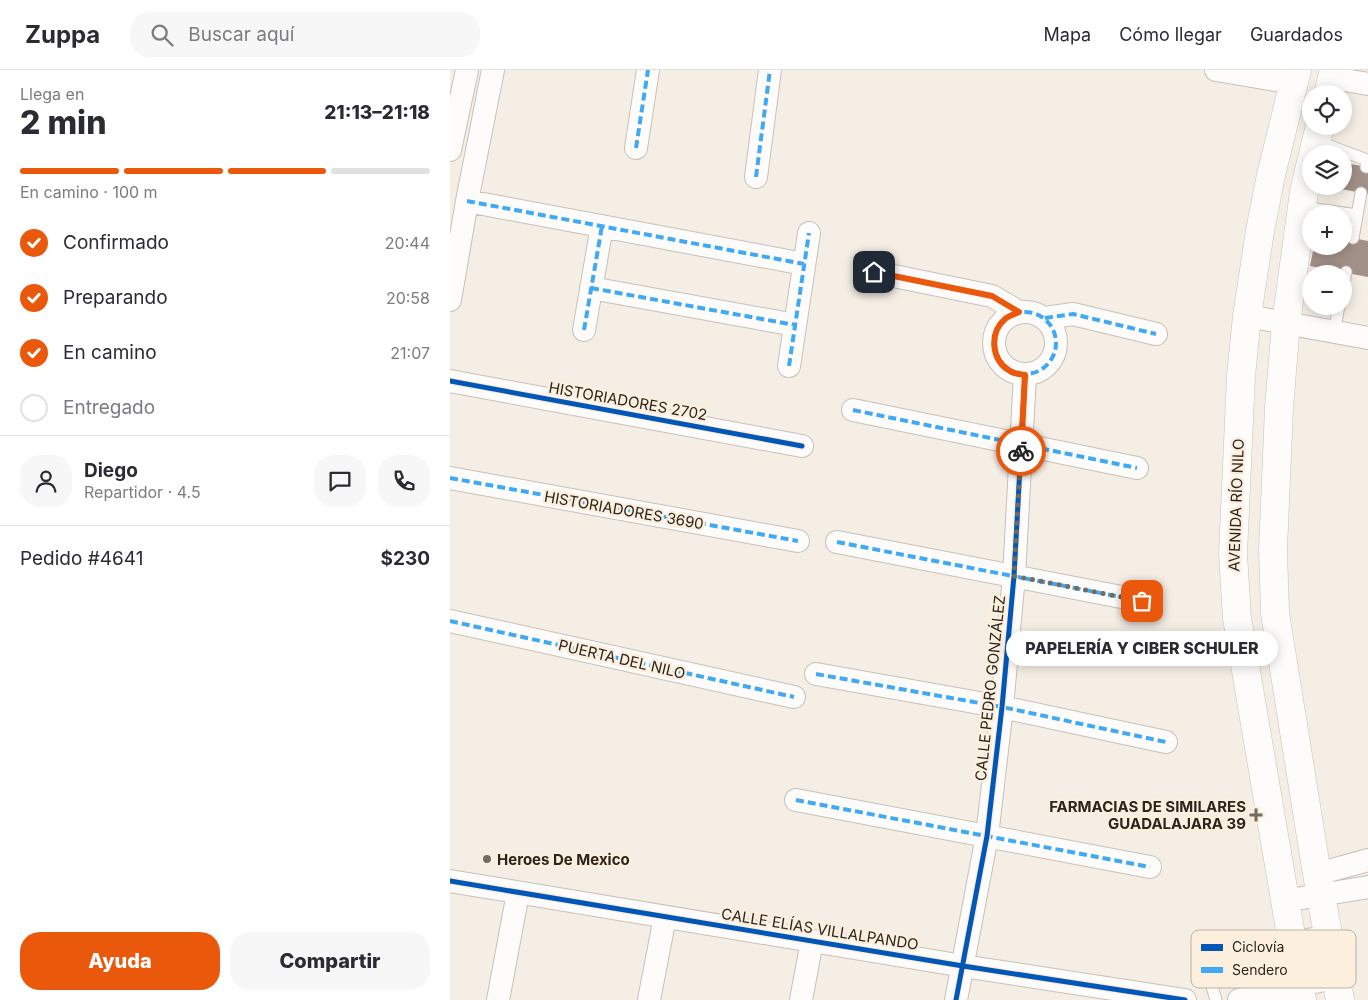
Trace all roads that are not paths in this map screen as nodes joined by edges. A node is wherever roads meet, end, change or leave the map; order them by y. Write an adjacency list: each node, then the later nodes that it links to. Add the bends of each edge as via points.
1 (467, 70): 9 (street)
2 (493, 70): 10 (street)
3 (648, 70): 11 (street)
4 (770, 70): 15 (street)
5 (1216, 70): 6 (street)
6 (1295, 76): 30 (main road, AVENIDA RÍO NILO, via 1269,184)
7 (1331, 81): 8 (street)
8 (1368, 84)
9 (452, 127): 10 (street); 12 (street)
10 (480, 133): 17 (street)
11 (636, 148)
12 (450, 150)
13 (1352, 156): 14 (lane, via 1366,160)
14 (1366, 167)
15 (756, 177)
16 (1362, 193): 20 (lane)
17 (467, 201): 21 (street); 27 (street)
18 (1302, 207): 32 (main road)
19 (1352, 214): 20 (lane)
20 (1357, 215): 23 (lane)
21 (602, 226): 24 (street); 26 (street)
22 (808, 233): 24 (street)
23 (1353, 238)
24 (804, 264): 33 (street)
25 (874, 272): 28 (street, via 992,296)
26 (591, 288): 33 (street); 34 (street)
27 (450, 300)
28 (1019, 312): 31 (street, via 1033,312); 39 (street, via 1005,319 996,331 994,346 999,361 1010,371)
29 (1337, 315): 35 (lane)
30 (1247, 316): 32 (street); 63 (main road, AVENIDA RÍO NILO, via 1232,554 1237,618)
31 (1045, 318): 36 (street, via 1072,314); 39 (street, via 1055,331 1057,346 1052,361 1040,372)
32 (1286, 323): 35 (street); 60 (main road, via 1273,550 1275,613)
33 (795, 325): 38 (street)
34 (584, 330)
35 (1334, 332): 37 (street)
36 (1156, 334)
37 (1368, 338)
38 (789, 366)
39 (1025, 375): 42 (street, CALLE PEDRO GONZÁLEZ)
40 (450, 381): 43 (street, HISTORIADORES 2702)
41 (853, 410): 42 (street)
42 (1021, 444): 44 (street); 48 (street, CALLE PEDRO GONZÁLEZ)
43 (802, 446)
44 (1137, 468)
45 (450, 478): 46 (street, HISTORIADORES 3690)
46 (798, 541)
47 (837, 542): 48 (street)
48 (1014, 576): 49 (street); 53 (street, CALLE PEDRO GONZÁLEZ)
49 (1142, 601)
50 (450, 620): 52 (street, PUERTA DEL NILO)
51 (816, 674): 53 (street)
52 (794, 697)
53 (1002, 707): 54 (street); 56 (street, CALLE PEDRO GONZÁLEZ)
54 (1166, 742)
55 (796, 800): 56 (street)
56 (987, 836): 58 (street); 68 (street, CALLE PEDRO GONZÁLEZ)
57 (1368, 860): 60 (street)
58 (1150, 867)
59 (450, 881): 62 (street, CALLE ELÍAS VILLALPANDO)
60 (1319, 885): 61 (street); 63 (street); 66 (main road)
61 (1368, 887)
62 (518, 892): 64 (street, CALLE ELÍAS VILLALPANDO); 71 (street)
63 (1284, 901): 65 (main road, AVENIDA RÍO NILO)
64 (665, 916): 67 (street, CALLE ELÍAS VILLALPANDO); 72 (street)
65 (1290, 930)
66 (1328, 930)
67 (812, 940): 68 (street, CALLE ELÍAS VILLALPANDO); 73 (street)
68 (963, 966): 74 (street, CALLE PEDRO GONZÁLEZ); 75 (street, CALLE ELÍAS VILLALPANDO)
69 (1338, 989): 70 (street)
70 (1301, 993): 76 (street)
71 (498, 1000)
72 (649, 1000)
73 (801, 1000)
74 (956, 1000)
75 (1185, 1000)
76 (1239, 1000)

